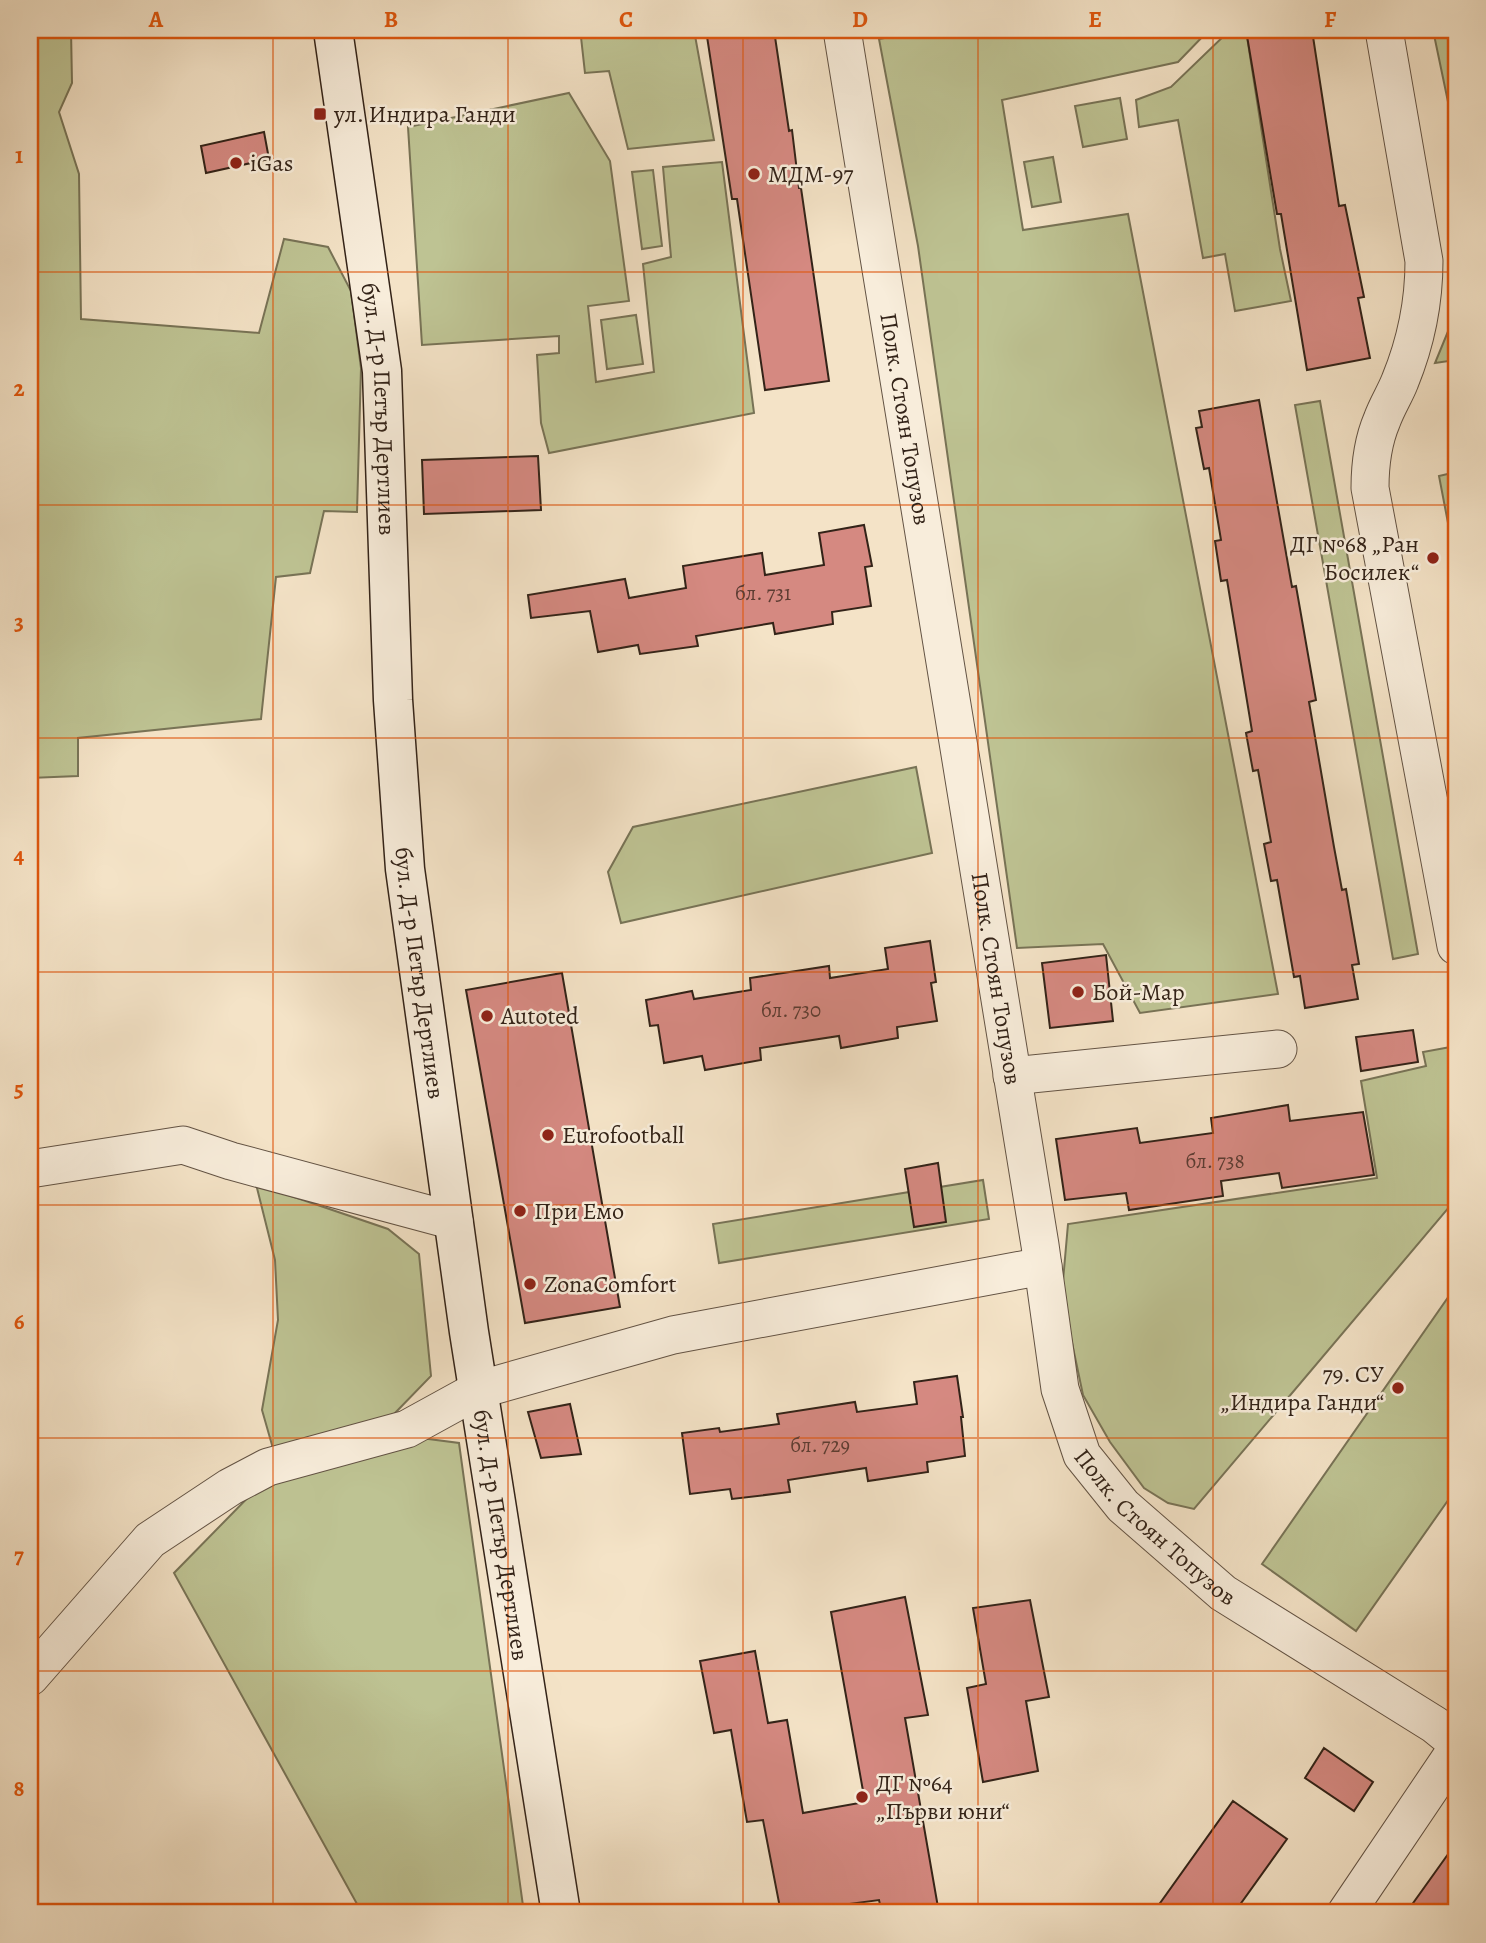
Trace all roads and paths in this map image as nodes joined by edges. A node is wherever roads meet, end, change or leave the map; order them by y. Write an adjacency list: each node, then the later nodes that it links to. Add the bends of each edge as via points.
1 (332, 30): 8 (main road, бул. Д-р Петър Дертлиев, via 382,371 393,700 405,869)
2 (842, 30): 6 (street, Полк. Стоян Топузов)
3 (1384, 30): 4 (street, via 1424,261 1424,290 1412,346 1377,434 1370,488)
4 (1456, 946)
5 (1278, 1049): 6 (street)
6 (1013, 1076): 9 (street, Полк. Стоян Топузов)
7 (30, 1169): 8 (street, via 183,1145)
8 (454, 1221): 10 (main road, бул. Д-р Петър Дертлиев)
9 (1043, 1266): 10 (street, via 673,1335); 12 (street, Полк. Стоян Топузов, via 1060,1389 1082,1455 1124,1506 1223,1593)
10 (478, 1390): 11 (street, via 407,1429 268,1467 230,1487 150,1541); 14 (main road, бул. Д-р Петър Дертлиев)
11 (30, 1677)
12 (1456, 1742)
13 (1456, 1750): 15 (street)
14 (561, 1913)
15 (1346, 1913)

